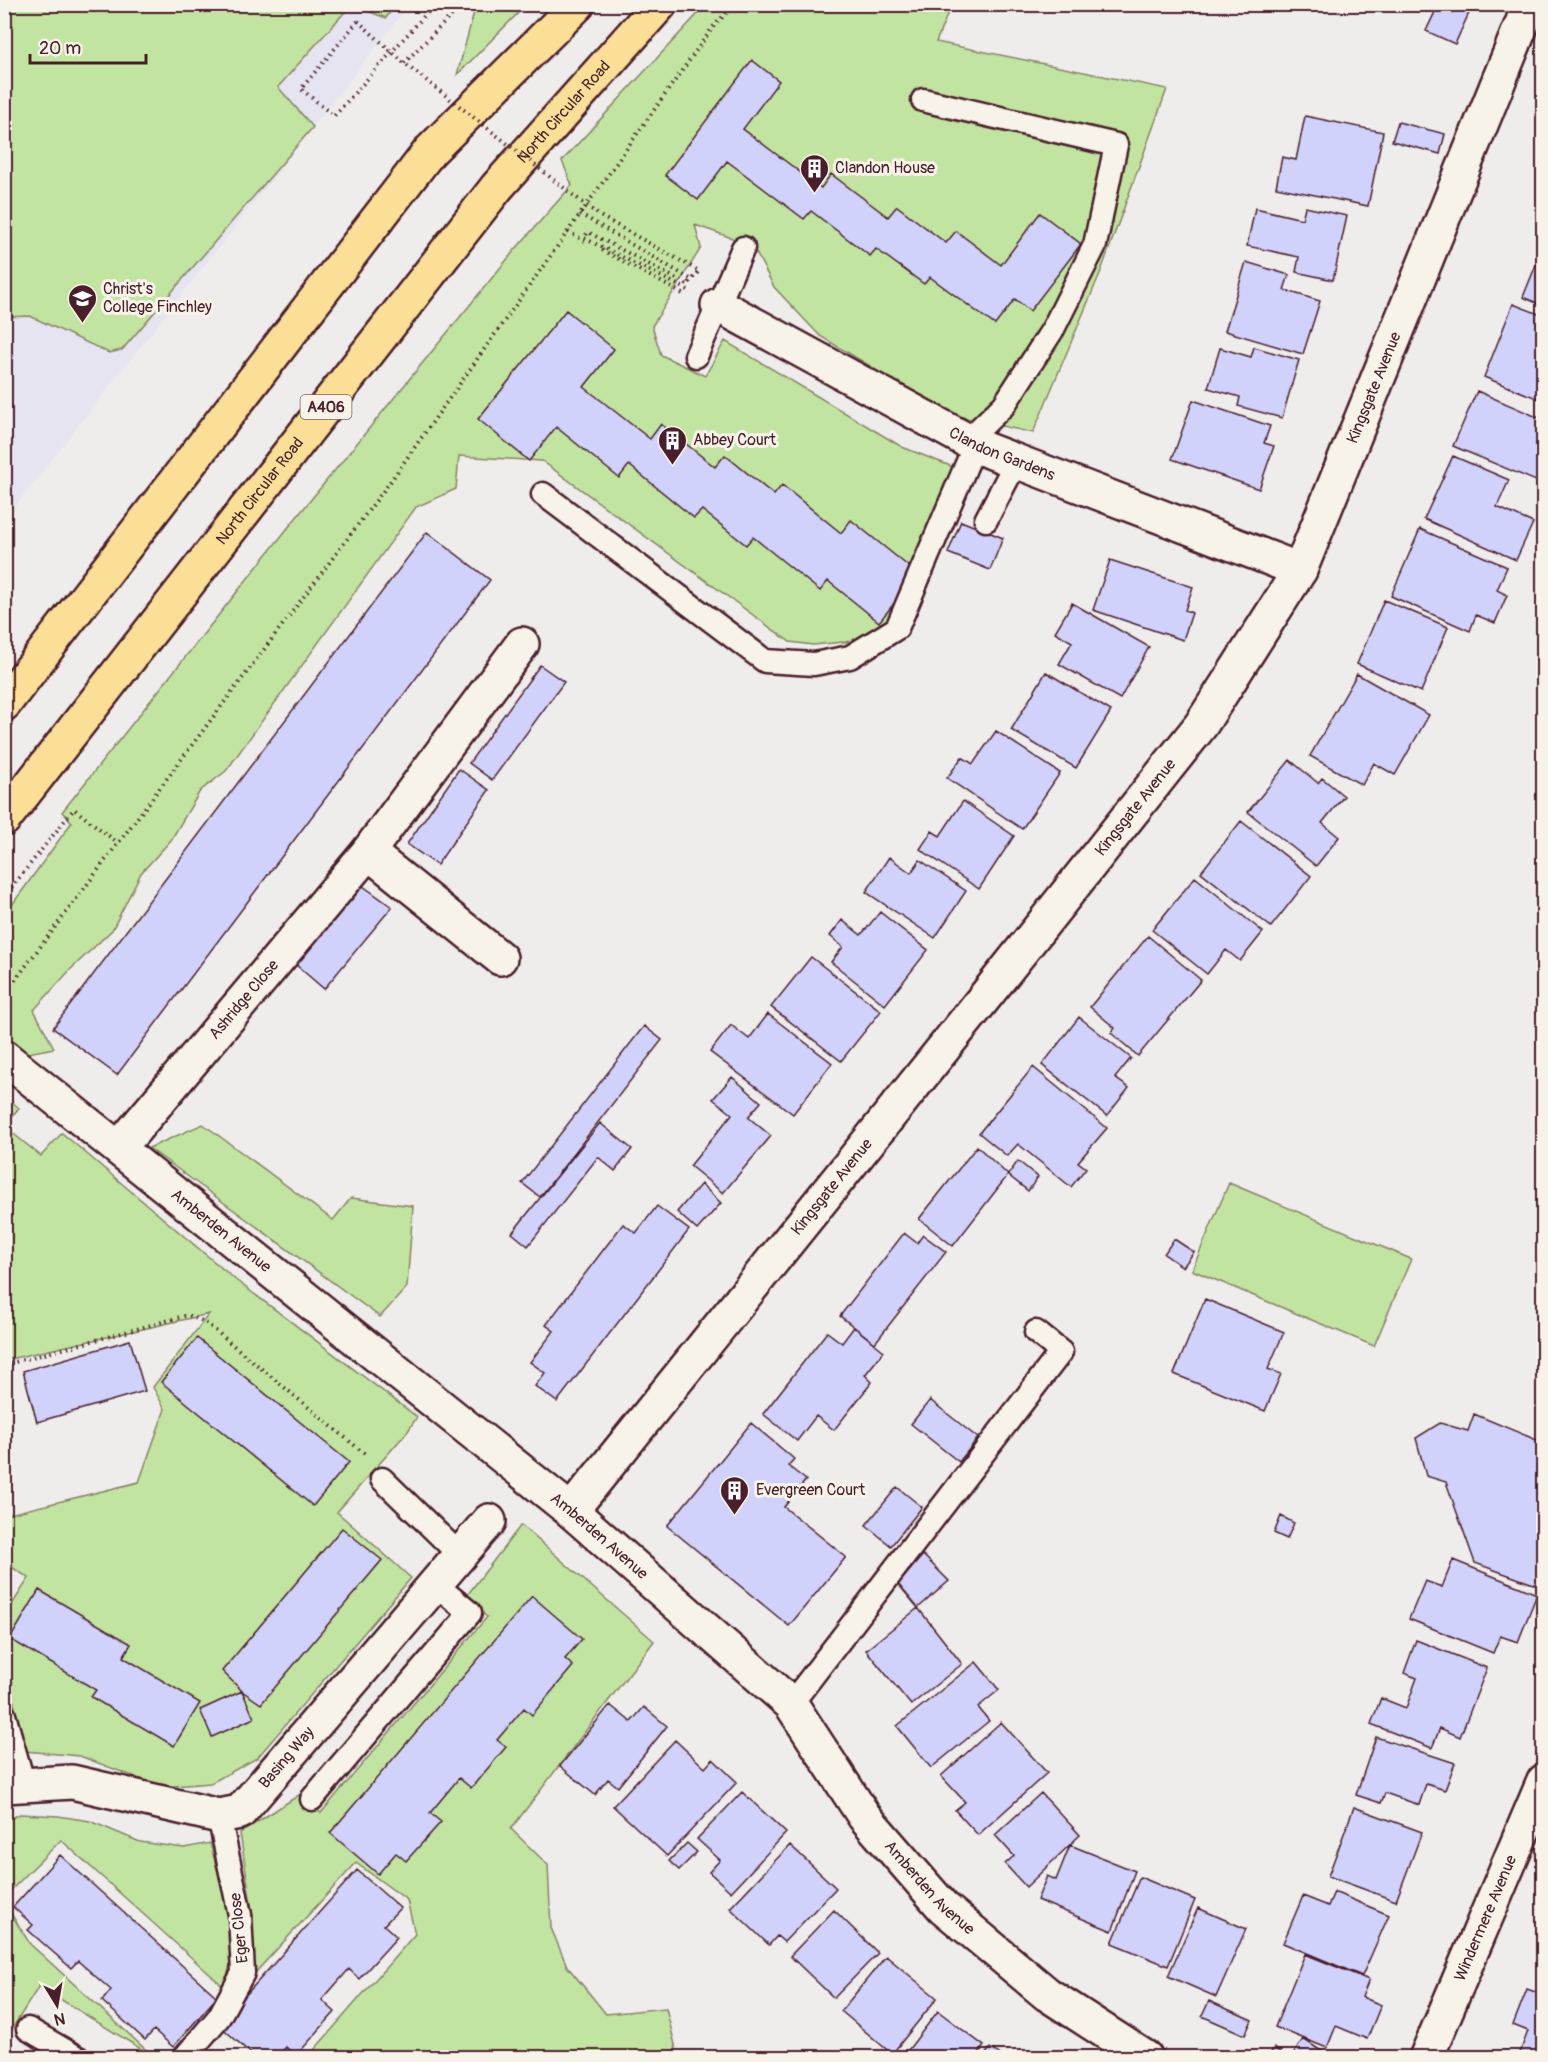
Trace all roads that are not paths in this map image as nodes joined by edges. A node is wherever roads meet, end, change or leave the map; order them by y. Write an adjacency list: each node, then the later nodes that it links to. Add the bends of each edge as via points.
1 (578, 4): 14 (highway, via 430,151)
2 (660, 4): 15 (highway, North Circular Road / A406, via 497,187)
3 (1530, 4): 12 (street, Kingsgate Avenue)
4 (923, 99): 8 (lane, via 1116,145 1095,244 1053,330 1004,405)
5 (743, 248): 6 (lane)
6 (718, 305): 7 (lane); 8 (street, Clandon Gardens)
7 (696, 356)
8 (971, 443): 9 (street, Clandon Gardens); 10 (lane, via 897,628 850,657 814,664 765,661)
9 (1016, 462): 11 (lane); 12 (street, Clandon Gardens)
10 (543, 494)
11 (986, 520)
12 (1300, 570): 22 (street, Kingsgate Avenue, via 1201,725)
13 (522, 644): 16 (street, Ashridge Close)
14 (4, 704)
15 (4, 819)
16 (368, 852): 17 (street); 19 (street, Ashridge Close)
17 (500, 958)
18 (4, 1057): 19 (street, Amberden Avenue)
19 (119, 1148): 22 (street, Amberden Avenue)
20 (1036, 1332): 26 (lane, via 1061,1352)
21 (382, 1479): 24 (lane)
22 (572, 1511): 26 (street, Amberden Avenue)
23 (489, 1521): 24 (street, Basing Way)
24 (460, 1555): 25 (street, Basing Way)
25 (435, 1584): 30 (lane, via 470,1613); 31 (street, Basing Way, via 240,1812)
26 (791, 1704): 35 (street, Amberden Avenue, via 864,1816 943,1908 1047,1994)
27 (4, 1715): 29 (lane)
28 (1544, 1781): 36 (street, Windermere Avenue)
29 (14, 1785): 31 (street, via 72,1782)
30 (312, 1799)
31 (219, 1816): 34 (lane, Eger Close, via 240,1915 243,1973 219,2017)
32 (28, 2029): 33 (lane)
33 (78, 2058)
34 (184, 2058)
35 (1146, 2058)
36 (1426, 2058)

